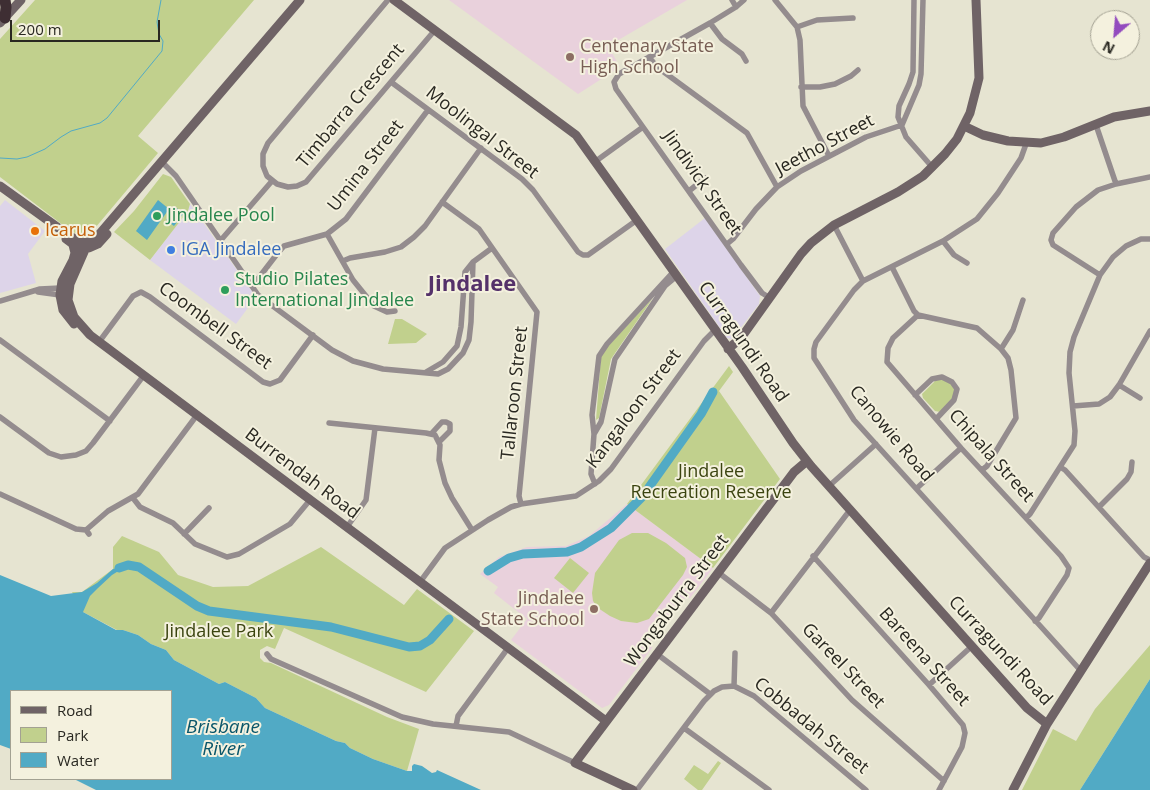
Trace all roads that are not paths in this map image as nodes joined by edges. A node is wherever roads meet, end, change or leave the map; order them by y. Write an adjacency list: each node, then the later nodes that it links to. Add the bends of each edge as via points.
1 (22, 0): 12 (street)
2 (300, 0): 32 (street)
3 (388, 0): 36 (street, via 268,142 262,161 264,171)
4 (394, 0): 16 (street, Curragundi Road)
5 (732, 0): 11 (street)
6 (744, 0): 11 (street)
7 (775, 0): 15 (street)
8 (914, 0): 24 (street, via 913,72 899,106)
9 (923, 0): 24 (street, via 921,74)
10 (976, 0): 26 (street, via 979,78)
11 (736, 7): 14 (street)
12 (5, 10)
13 (853, 18): 15 (street, via 817,20)
14 (710, 22): 17 (street); 18 (street, via 722,39)
15 (797, 27): 21 (street)
16 (435, 30): 20 (street, Timbarra Crescent); 31 (street, Curragundi Road, via 569,128)
17 (649, 57): 27 (street, Jindivick Street, via 619,74 614,82); 38 (street, via 657,67 747,133)
18 (746, 60)
19 (858, 70): 21 (street, via 835,84)
20 (391, 82): 22 (street, Moolingal Street); 36 (street, Timbarra Crescent, via 306,182 288,187)
21 (801, 87): 30 (street, via 802,106)
22 (428, 110): 29 (street, Moolingal Street); 44 (street, Umina Street, via 352,213)
23 (1150, 111): 25 (street, via 1114,117)
24 (902, 125): 30 (street, Jeetho Street, via 866,137); 33 (street, via 908,139)
25 (1096, 125): 28 (street, via 1064,137); 37 (street)
26 (964, 126): 28 (street, via 983,135); 33 (street)
27 (643, 127): 31 (street); 40 (street, Jindivick Street)
28 (1026, 144): 47 (street, Canowie Road, via 1022,158 987,208 977,219)
29 (481, 148): 41 (street); 42 (street, Moolingal Street, via 528,185 575,249 583,255 588,255)
30 (829, 156): 38 (street, Jeetho Street)
31 (596, 161): 42 (street, Curragundi Road)
32 (163, 163): 46 (street, via 176,176); 49 (street, via 97,236)
33 (933, 168): 43 (street, via 898,192)
34 (1150, 177): 37 (street)
35 (705, 178): 40 (street)
36 (272, 181): 46 (street)
37 (1116, 184): 56 (street, via 1098,190 1076,207 1053,233 1051,240 1053,245)
38 (777, 188): 48 (street, Jeetho Street)
39 (2, 189): 49 (street)
40 (689, 191): 48 (street, Jindivick Street)
41 (442, 202): 50 (street, Tallaroon Street, via 479,228); 51 (street, via 425,226 401,247)
42 (638, 220): 55 (street, Curragundi Road)
43 (834, 225): 57 (street); 60 (street, via 801,254)
44 (327, 234): 51 (street); 58 (street, Umina Street, via 284,246)
45 (1150, 239): 56 (street, via 1141,239 1126,246)
46 (221, 240): 58 (street)
47 (943, 240): 53 (street, via 954,255); 54 (street, Canowie Road)
48 (727, 244): 60 (street, Jindivick Street, via 757,287)
49 (80, 246): 59 (street, via 64,278); 59 (street, via 78,268)
50 (492, 248): 52 (street); 99 (street, Tallaroon Street, via 537,312 519,496)
51 (342, 261): 63 (street, via 352,280 374,306 387,312)
52 (473, 262): 72 (street, via 465,272 462,327 457,346 443,362); 72 (street, via 469,340 463,353 448,369 438,374)
53 (967, 263)
54 (892, 267): 57 (street, Canowie Road); 64 (street)
55 (675, 273): 65 (street, Curragundi Road); 85 (street, via 615,359 601,422); 85 (street, via 644,302 600,353 592,413)
56 (1100, 275): 77 (street, via 1070,352 1069,373)
57 (863, 281): 87 (street, Canowie Road, via 820,336 814,358 854,420)
58 (252, 284): 67 (street, via 258,294)
59 (63, 292): 62 (street, via 43,290); 69 (street, Burrendah Road, via 63,310 68,319)
60 (770, 298): 71 (street)
61 (1023, 300): 70 (street, via 1013,330)
62 (0, 301)
63 (395, 311)
64 (918, 315): 70 (street, via 977,328); 75 (street, Chipala Street, via 896,334 887,354 887,362)
65 (715, 330): 71 (street, Curragundi Road); 93 (street, Kangaloon Street, via 611,470)
66 (1150, 331): 74 (street)
67 (313, 335): 69 (street, Coombell Street, via 280,380 270,384 141,292 133,296); 72 (street, via 353,361 383,369)
68 (0, 340): 81 (street)
69 (99, 342): 73 (street, Burrendah Road)
70 (1001, 348): 92 (street, via 1011,370 1016,418)
71 (728, 349): 89 (street, Curragundi Road)
72 (426, 372)
73 (144, 375): 78 (street, Burrendah Road); 81 (street)
74 (1119, 385): 76 (street); 77 (street, via 1110,397 1099,404)
75 (916, 395): 80 (street, Chipala Street); 80 (street, via 932,379 942,377 952,382 957,389 954,400)
76 (1140, 398)
77 (1074, 406): 91 (street, via 1076,437)
78 (197, 415): 97 (street); 98 (street, Burrendah Road)
79 (0, 417): 81 (street, via 49,453 65,457 86,451)
80 (936, 418): 88 (street, Chipala Street)
81 (110, 422)
82 (329, 424): 83 (street)
83 (375, 428): 84 (street); 104 (street, via 366,500)
84 (431, 434): 86 (street); 86 (street, via 441,423 449,423 450,431)
85 (594, 436): 93 (street, via 591,474)
86 (439, 442): 105 (street, via 445,483)
87 (876, 444): 94 (street); 95 (street, Canowie Road)
88 (962, 448): 92 (street, Chipala Street); 95 (street)
89 (807, 461): 94 (street, Curragundi Road); 109 (street, Wongaburra Street, via 794,472)
90 (1132, 462): 100 (street, via 1127,480)
91 (1060, 467): 100 (street); 103 (street)
92 (982, 470): 103 (street, Chipala Street)
93 (595, 484): 99 (street, Kangaloon Street, via 574,497)
94 (829, 486): 102 (street, Curragundi Road)
95 (917, 488): 112 (street, Canowie Road)
96 (0, 494): 97 (street, via 87,532 108,511)
97 (132, 498): 106 (street, via 140,507 173,523)
98 (310, 500): 104 (street, Burrendah Road); 106 (street, via 290,524 236,556 218,555 194,544)
99 (521, 504): 105 (street, Kangaloon Street)
100 (1099, 507): 108 (street)
101 (209, 508): 106 (street)
102 (850, 510): 107 (street); 113 (street, Curragundi Road)
103 (1026, 518): 112 (street, Chipala Street, via 1069,568)
104 (346, 527): 110 (street, Burrendah Road)
105 (472, 530): 110 (street, Kangaloon Street, via 445,548)
106 (184, 534)
107 (813, 556): 111 (street); 119 (street, Bareena Street)
108 (1150, 562): 118 (street)
109 (719, 573): 111 (street, Gareel Street); 117 (street, Wongaburra Street)
110 (420, 582): 114 (street, Burrendah Road)
111 (771, 613): 127 (street, Gareel Street, via 852,700)
112 (1035, 621): 118 (street, Canowie Road)
113 (972, 646): 119 (street); 123 (street, Curragundi Road, via 1027,708)
114 (508, 648): 122 (street, Burrendah Road); 124 (street, via 458,716)
115 (734, 653): 120 (street)
116 (267, 654): 124 (street, via 271,659 390,713 419,722)
117 (657, 654): 121 (street); 122 (street, Wongaburra Street)
118 (1081, 670): 123 (street)
119 (930, 685): 127 (street, Bareena Street, via 960,719 965,733 962,747)
120 (734, 686): 121 (street, Cobbadah Street, via 722,687); 131 (street, Cobbadah Street, via 754,696)
121 (710, 694): 125 (street)
122 (606, 721): 126 (street, Wongaburra Street)
123 (1048, 724): 133 (street)
124 (456, 726): 126 (street, via 509,732)
125 (684, 728): 129 (street); 130 (street)
126 (575, 763): 128 (street)
127 (944, 781): 132 (street, Bareena Street)
128 (633, 790)
129 (637, 790)
130 (769, 790)
131 (866, 790)
132 (939, 790)
133 (1013, 790)

